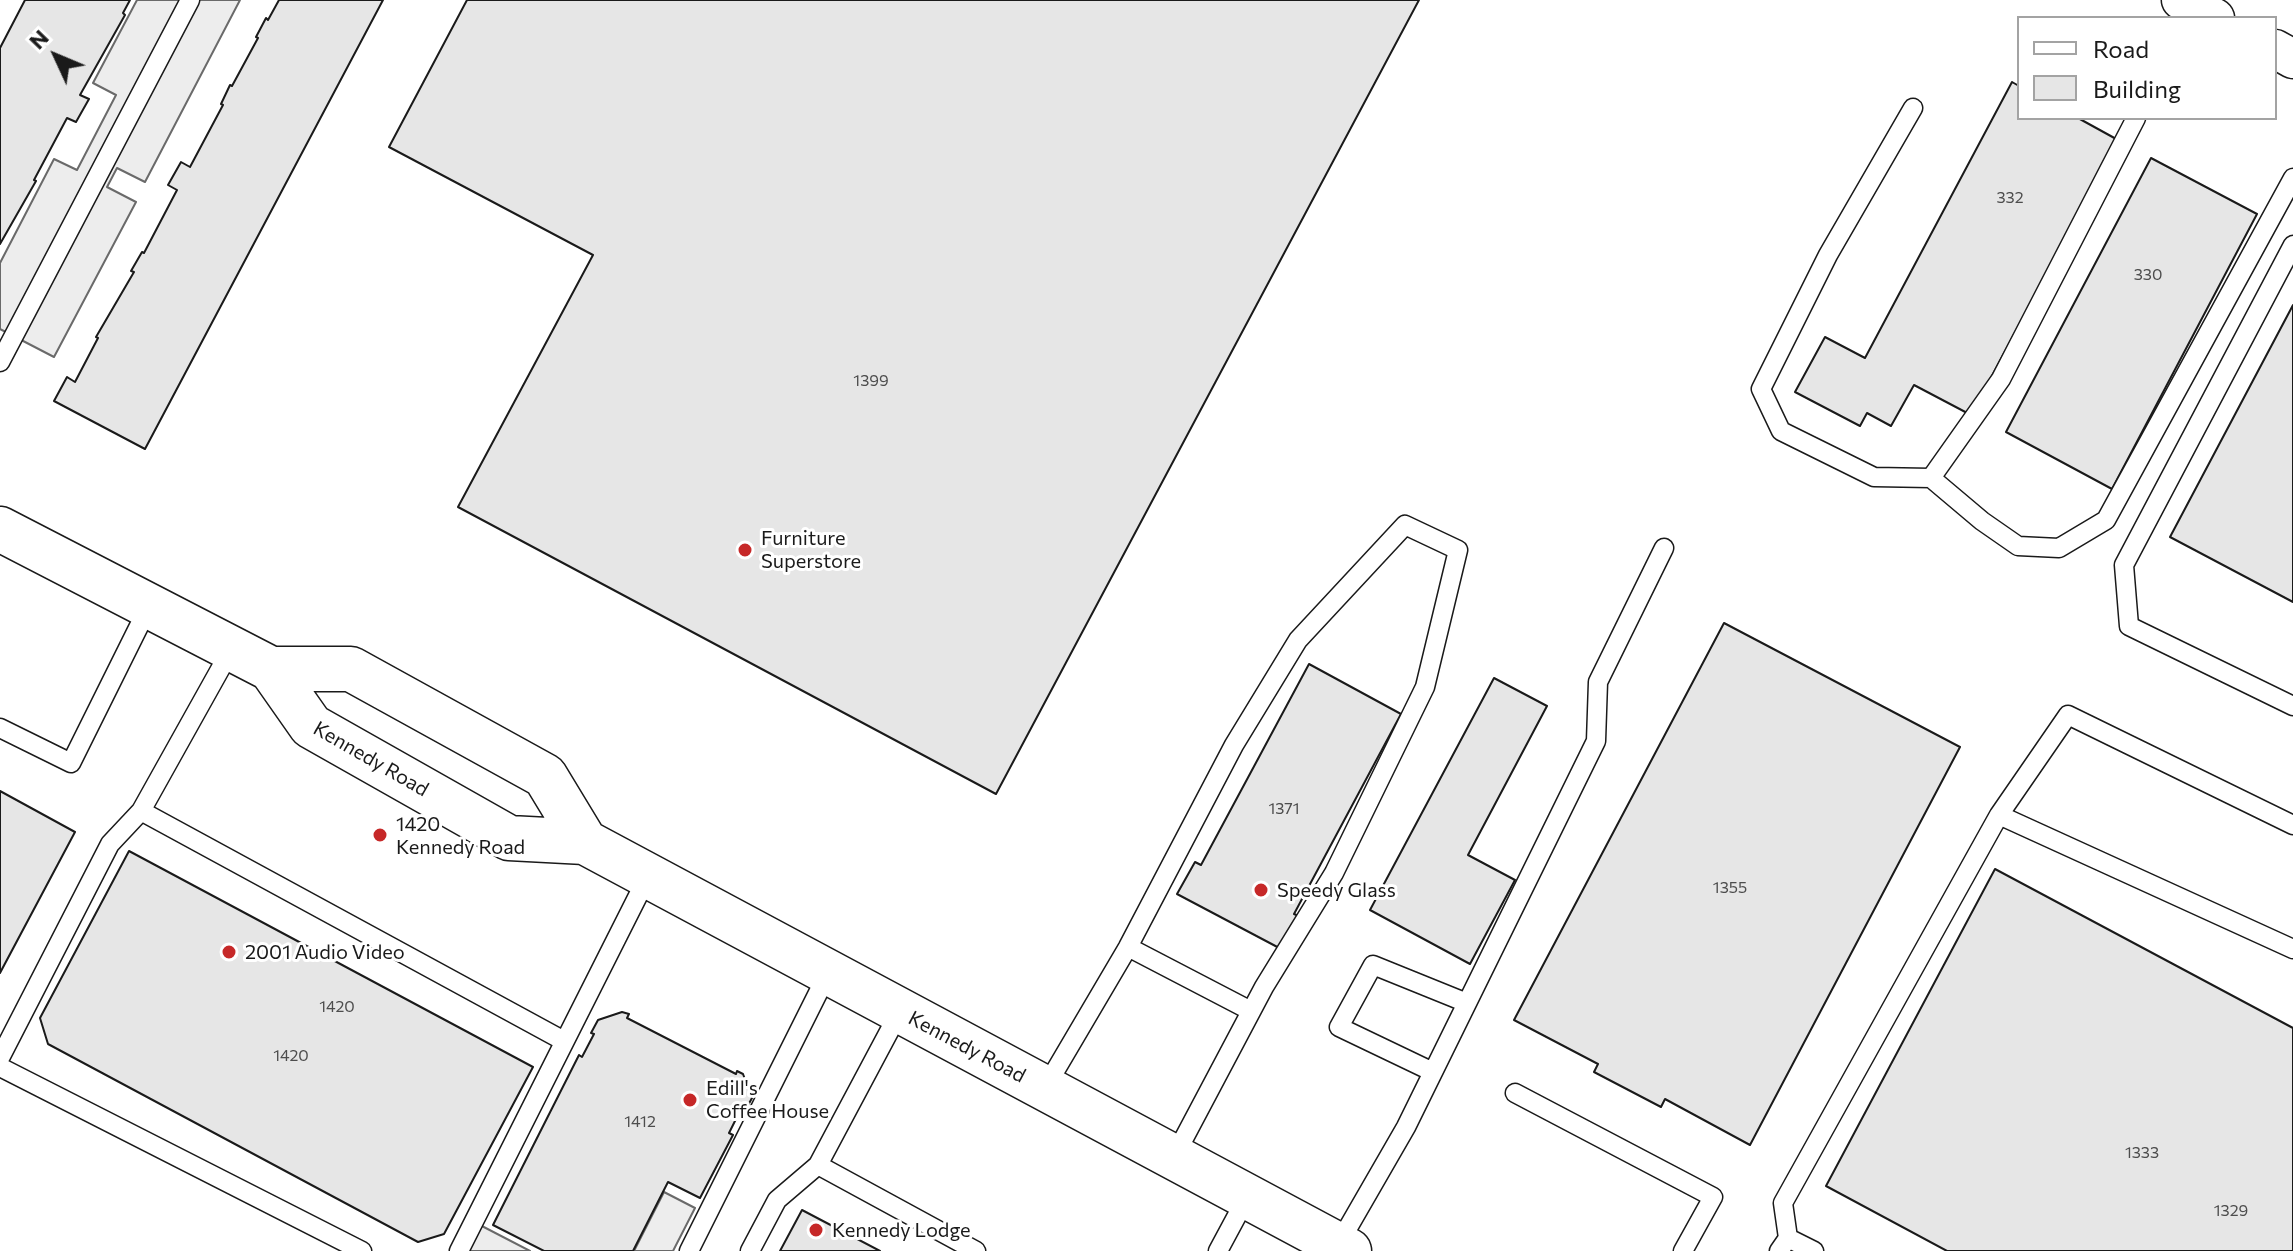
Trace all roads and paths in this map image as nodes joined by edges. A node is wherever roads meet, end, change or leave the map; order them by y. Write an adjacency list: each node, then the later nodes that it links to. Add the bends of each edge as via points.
1 (190, 0): 6 (lane)
2 (1913, 108): 7 (lane, via 1828,255 1761,389 1781,431 1874,477)
3 (2135, 120): 7 (lane, via 2001,379)
4 (2293, 178): 7 (lane, via 2106,520 2059,548 2018,546)
5 (2293, 245): 13 (lane, via 2124,565 2129,626)
6 (0, 362)
7 (1931, 478)
8 (0, 529): 10 (main road, Kennedy Road)
9 (1664, 548): 23 (lane, via 1598,682 1596,741)
10 (149, 606): 11 (main road, Kennedy Road); 14 (lane, via 71,763)
11 (232, 648): 12 (main road, Kennedy Road); 15 (lane)
12 (271, 669): 18 (main road, Kennedy Road, via 311,726 509,838); 18 (main road, Kennedy Road, via 351,669 518,761 545,776)
13 (2293, 706)
14 (0, 728)
15 (141, 811): 26 (lane); 27 (lane, via 110,844)
16 (1999, 815): 17 (lane, via 2068,715); 21 (lane); 35 (lane, via 1783,1203)
17 (2293, 825)
18 (585, 842): 19 (main road, Kennedy Road)
19 (648, 876): 22 (main road, Kennedy Road); 26 (lane)
20 (1128, 947): 25 (lane); 25 (lane, via 1234,745 1298,640 1405,525 1458,550 1425,687 1334,873); 30 (lane)
21 (2293, 949)
22 (828, 973): 24 (main road, Kennedy Road); 39 (lane)
23 (1467, 1003): 29 (lane); 29 (lane, via 1373,965 1339,1027)
24 (900, 1011): 30 (main road, Kennedy Road); 33 (lane)
25 (1251, 1011): 32 (lane)
26 (564, 1041): 38 (lane)
27 (0, 1058)
28 (0, 1067): 37 (lane)
29 (1433, 1072): 36 (lane)
30 (1045, 1088): 32 (main road, Kennedy Road)
31 (1515, 1093): 43 (lane, via 1713,1197)
32 (1174, 1157): 34 (main road, Kennedy Road)
33 (818, 1165): 40 (lane, via 777,1200); 41 (lane)
34 (1247, 1196): 36 (main road, Kennedy Road); 42 (lane)
35 (1783, 1244): 44 (lane)
36 (1344, 1248)
37 (362, 1251)
38 (459, 1251)
39 (689, 1251)
40 (750, 1251)
41 (976, 1251)
42 (1218, 1251)
43 (1683, 1251)
44 (1814, 1251)

